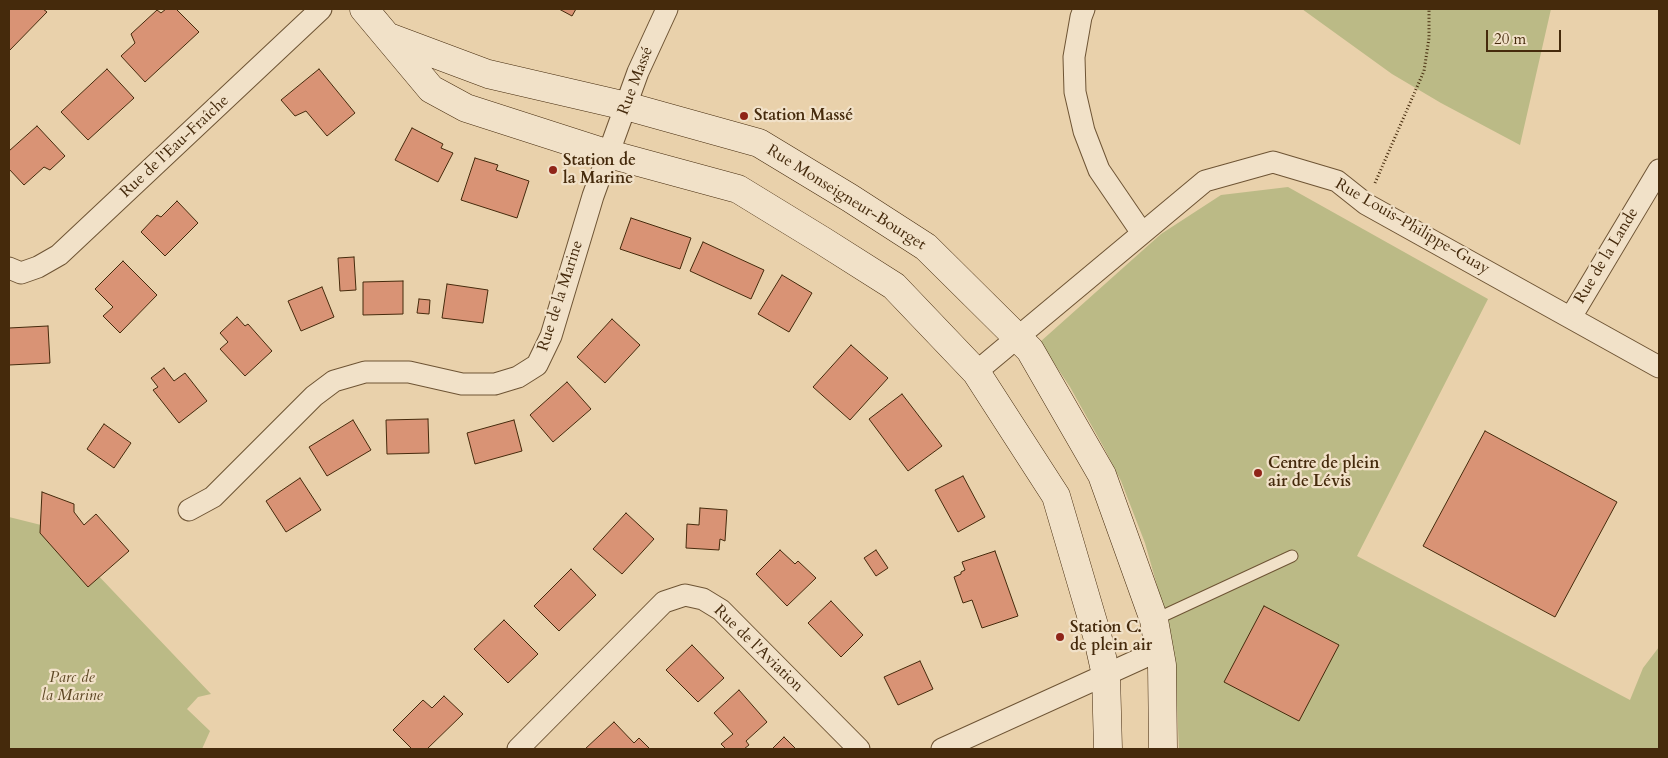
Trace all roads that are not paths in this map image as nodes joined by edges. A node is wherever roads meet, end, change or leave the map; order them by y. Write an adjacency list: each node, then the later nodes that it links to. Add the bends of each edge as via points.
1 (321, 9): 10 (street, Rue de l'Eau-Fraîche, via 59,255 38,267)
2 (364, 9): 5 (street, Rue Monseigneur-Bourget)
3 (667, 9): 6 (street, Rue Massé)
4 (1084, 9): 9 (street, via 1074,57 1075,92 1084,131 1099,170)
5 (389, 37): 6 (street, Rue Monseigneur-Bourget, via 488,74); 7 (street, Rue Monseigneur-Bourget, via 431,89 466,108)
6 (626, 106): 7 (street, Rue Massé); 12 (street, Rue Monseigneur-Bourget, via 759,143 926,247)
7 (608, 154): 14 (street, Rue Monseigneur-Bourget, via 738,189 894,286); 15 (street, Rue de la Marine, via 551,336 537,364 518,377 495,384 462,384 409,372 365,372 334,381 314,396 213,497)
8 (1659, 170): 11 (street, Rue de la Lande)
9 (1142, 233): 11 (street, Rue Louis-Philippe-Guay, via 1205,181 1273,162 1337,181 1366,204); 12 (street, Rue Louis-Philippe-Guay)
10 (15, 270)
11 (1571, 317): 13 (street, Rue Louis-Philippe-Guay)
12 (1018, 337): 14 (street, Rue Louis-Philippe-Guay); 17 (street, Rue Monseigneur-Bourget, via 1030,350 1102,475)
13 (1659, 366)
14 (976, 372): 19 (street, Rue Monseigneur-Bourget, via 1056,496)
15 (188, 510)
16 (1292, 556): 17 (lane)
17 (1154, 620): 18 (street, Rue Monseigneur-Bourget)
18 (1160, 650): 19 (street); 24 (street, Rue Monseigneur-Bourget)
19 (1106, 675): 22 (street); 23 (street, Rue Monseigneur-Bourget)
20 (518, 749): 21 (street, Rue de l'Aviation, via 664,602 685,595 703,599 721,610)
21 (859, 749)
22 (942, 749)
23 (1108, 749)
24 (1163, 749)

